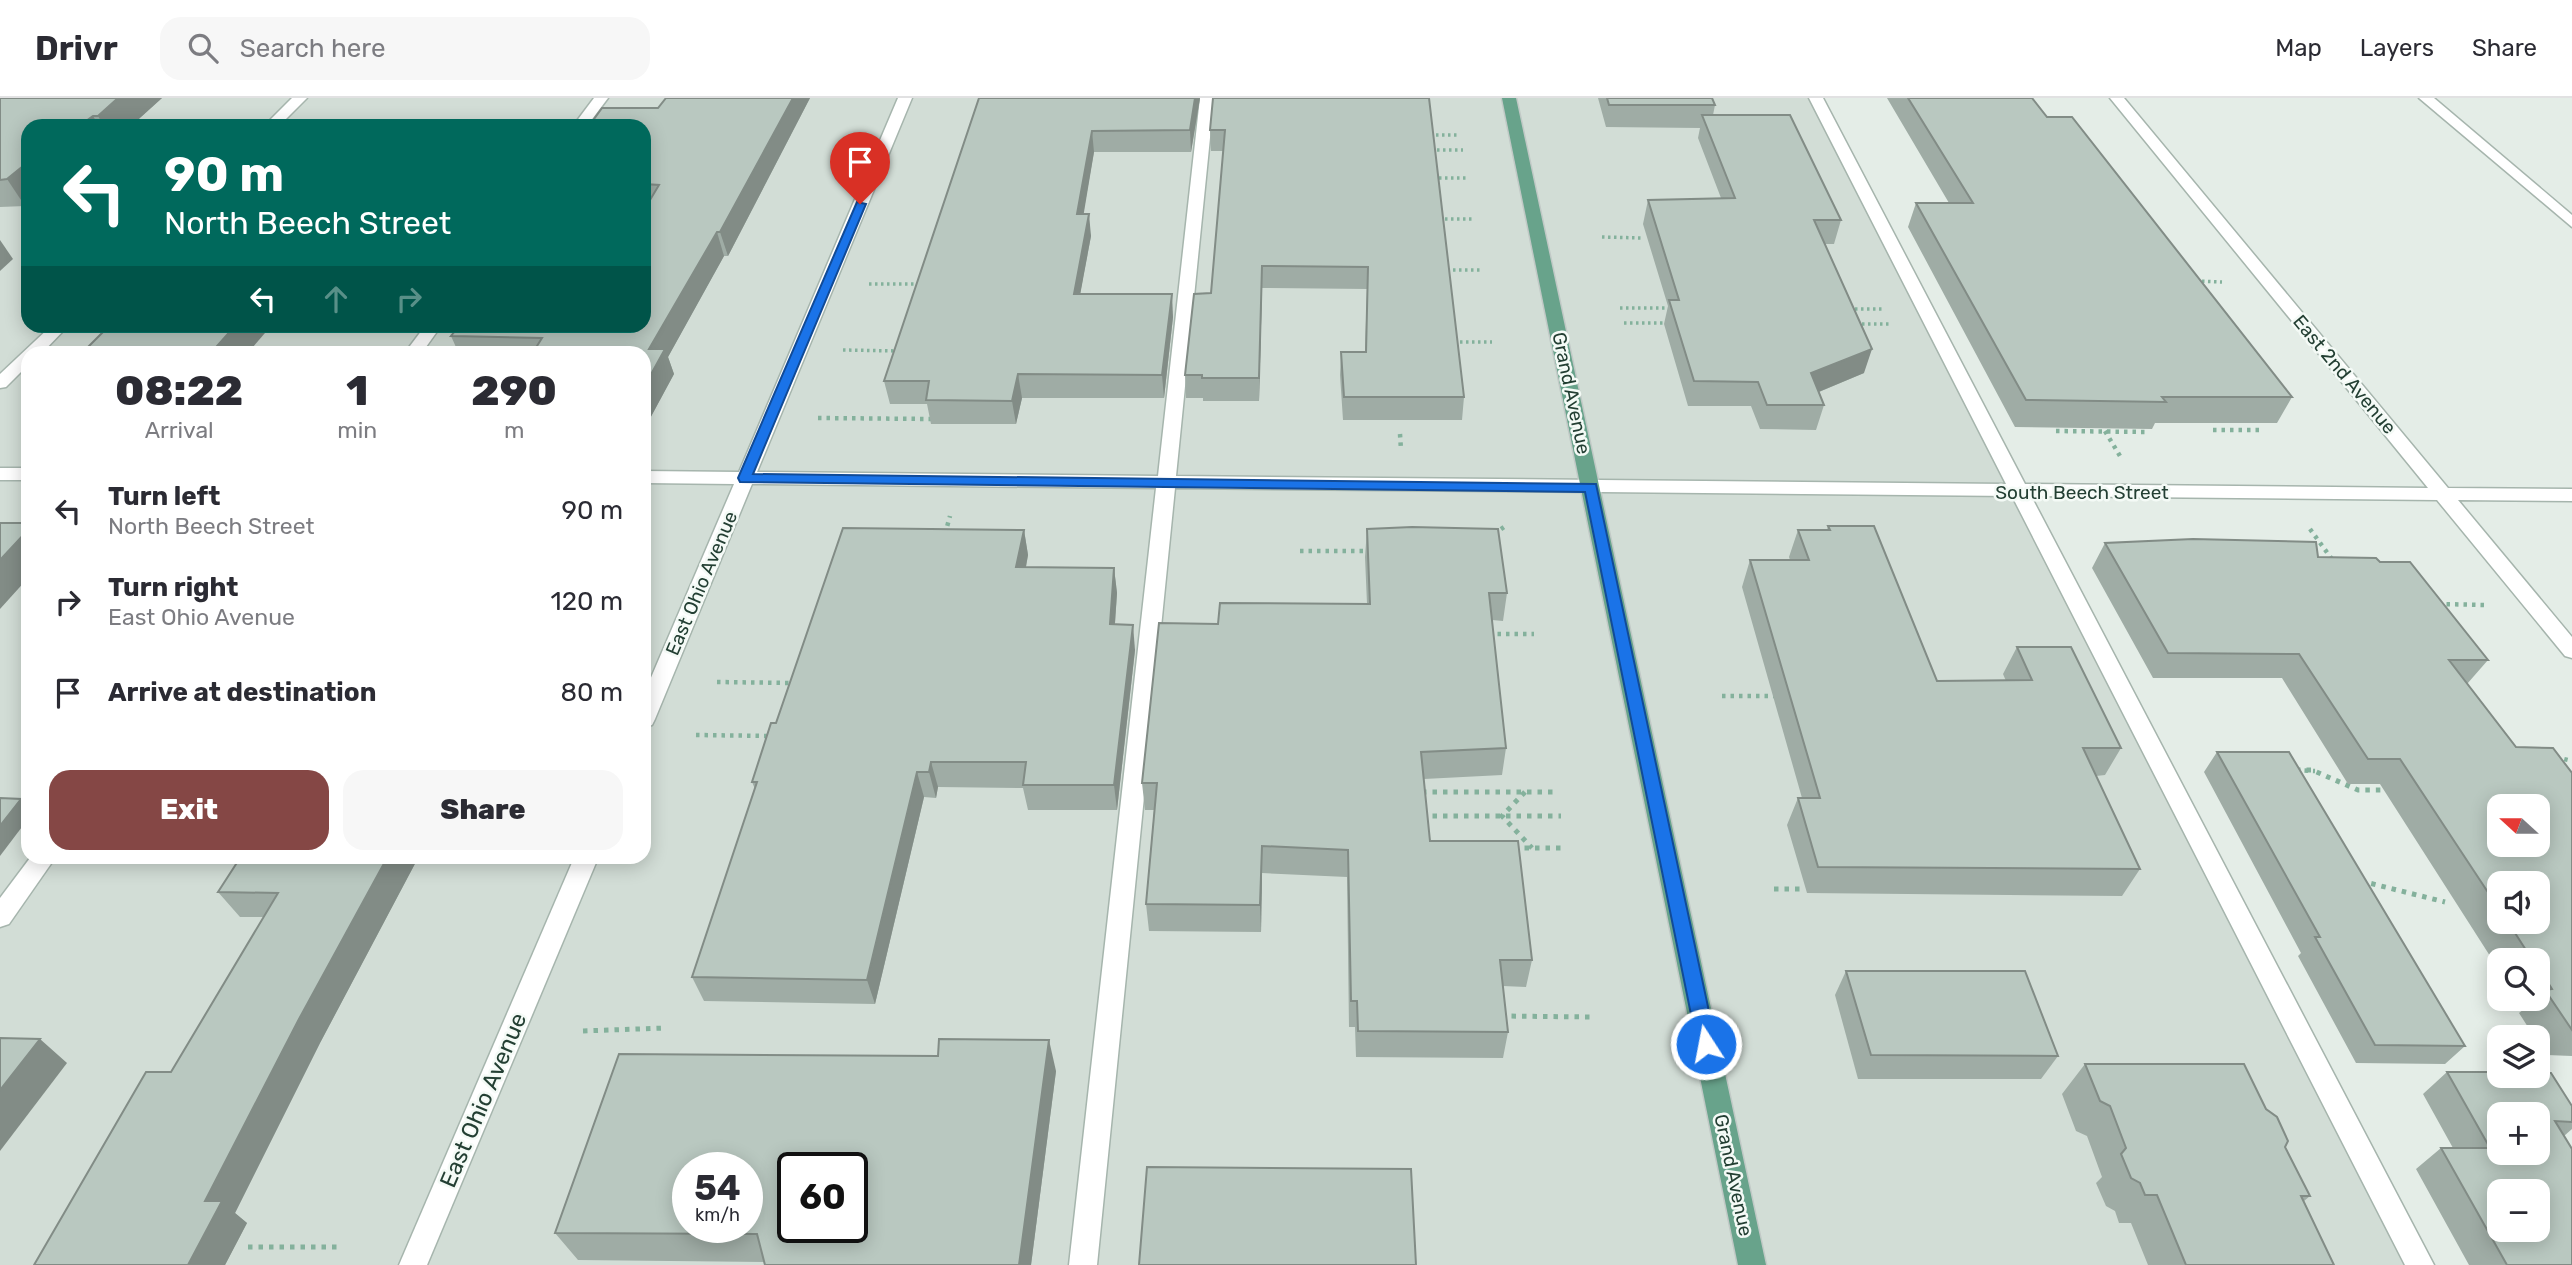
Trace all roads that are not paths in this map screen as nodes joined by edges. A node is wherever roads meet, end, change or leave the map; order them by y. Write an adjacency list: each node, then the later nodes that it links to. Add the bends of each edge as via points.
1 (300, 98): 9 (street)
2 (601, 98): 10 (street)
3 (905, 98): 19 (street, East Ohio Avenue)
4 (1207, 98): 20 (street)
5 (1510, 98): 21 (main road, Grand Avenue)
6 (1816, 98): 22 (street)
7 (2117, 98): 23 (street, East 2nd Avenue)
8 (2426, 98): 11 (street)
9 (278, 119)
10 (585, 119)
11 (2572, 223)
12 (53, 333): 13 (street)
13 (39, 346)
14 (21, 363): 15 (street)
15 (0, 383)
16 (0, 474): 17 (street)
17 (21, 474)
18 (651, 477): 19 (street, South Beech Street)
19 (745, 478): 20 (street, South Beech Street); 26 (street, East Ohio Avenue)
20 (1167, 482): 21 (street, South Beech Street); 31 (street)
21 (1591, 488): 22 (street, South Beech Street); 32 (main road, Grand Avenue)
22 (2020, 492): 23 (street, South Beech Street); 33 (street)
23 (2445, 495): 24 (street, South Beech Street); 25 (street, East 2nd Avenue)
24 (2572, 495)
25 (2572, 651)
26 (651, 702)
27 (40, 864): 29 (street)
28 (583, 864): 30 (street, East Ohio Avenue)
29 (0, 917)
30 (413, 1265)
31 (1083, 1265)
32 (1752, 1265)
33 (2420, 1265)

